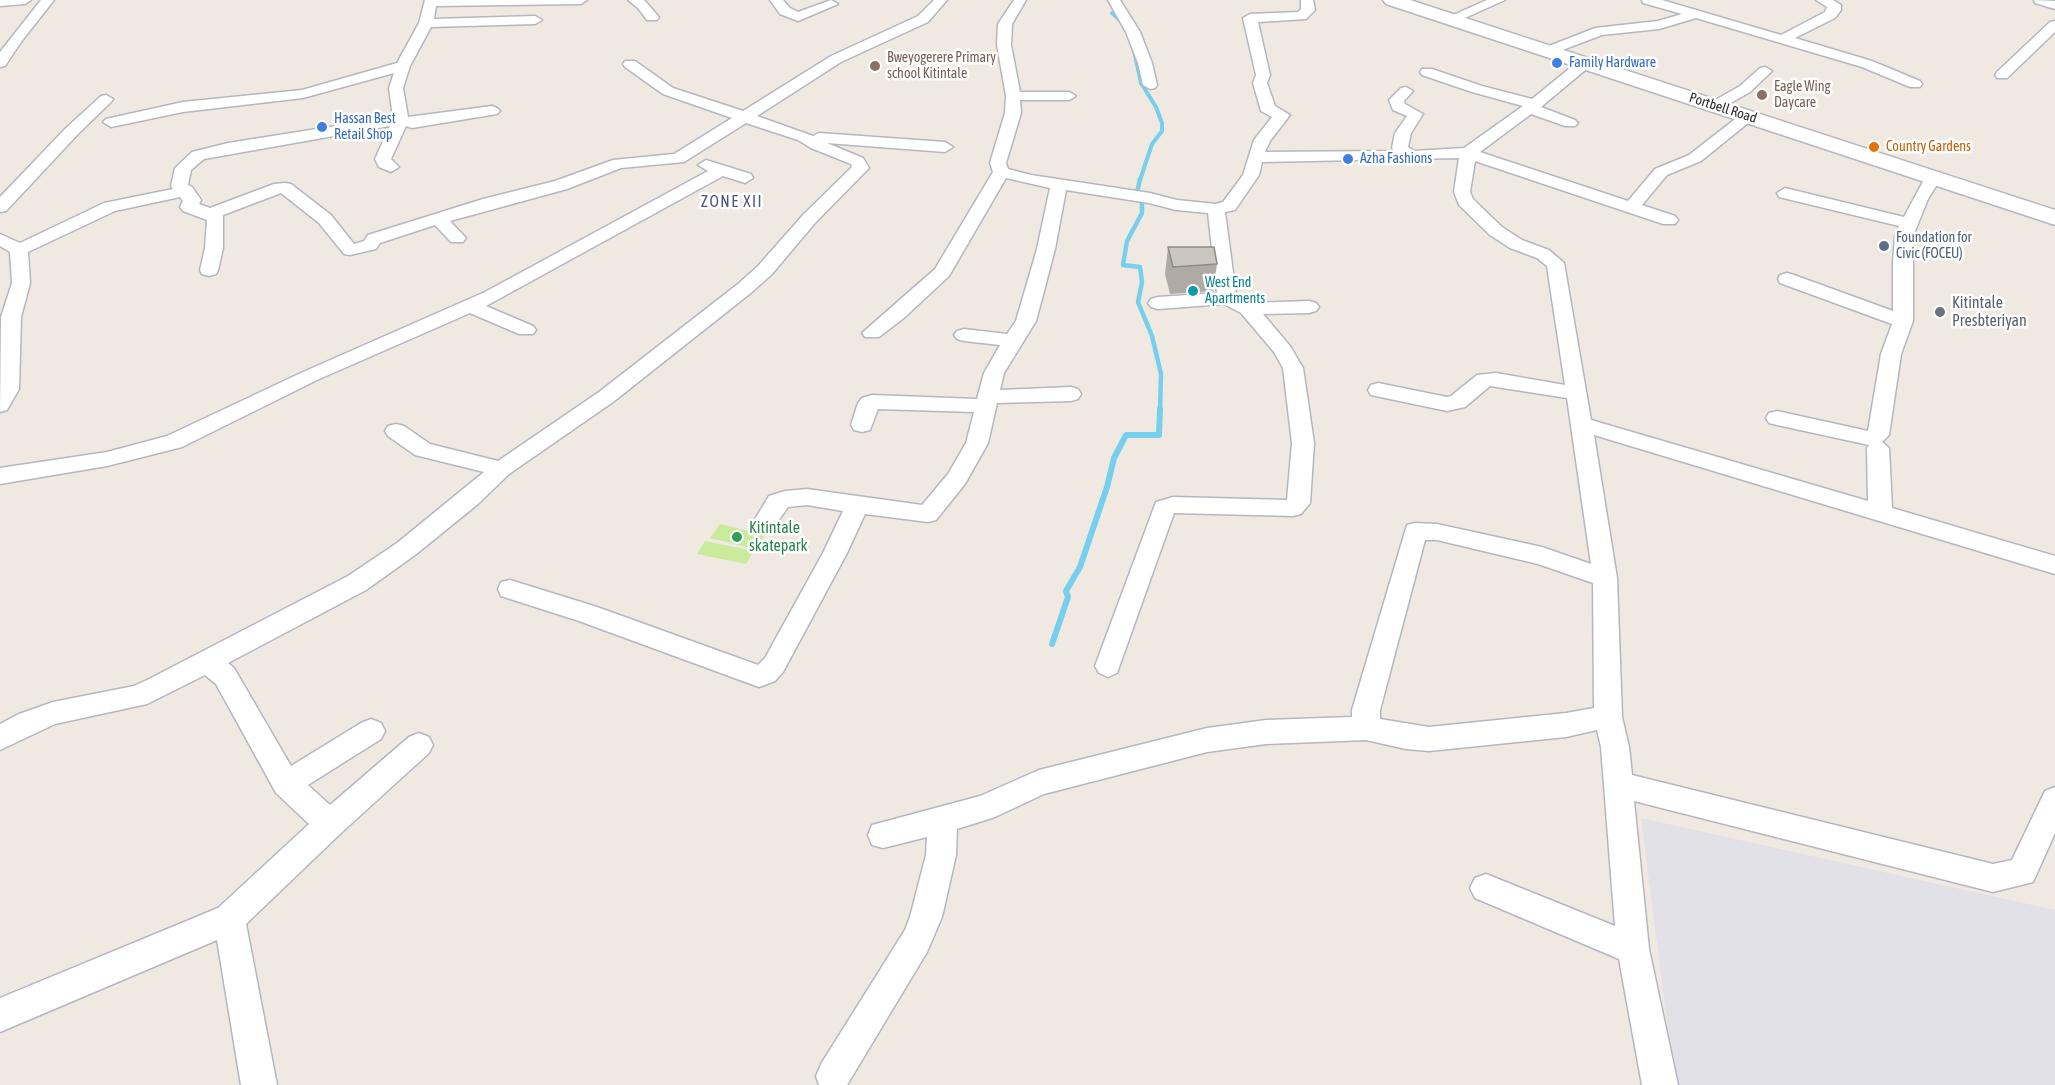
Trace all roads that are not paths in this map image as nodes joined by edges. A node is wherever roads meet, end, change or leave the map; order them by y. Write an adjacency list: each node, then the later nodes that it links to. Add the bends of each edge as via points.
1 (26, 0): 16 (street)
2 (48, 0): 27 (street)
3 (582, 0): 14 (street)
4 (634, 0): 20 (street)
5 (776, 0): 17 (street, via 785,11 798,17)
6 (941, 0): 43 (street, via 923,19 836,59)
7 (1020, 0): 37 (street, via 1005,24 1004,45)
8 (1114, 0): 35 (street, via 1133,32)
9 (1306, 0): 52 (street, via 1308,10 1301,15 1264,11 1250,18 1263,75 1260,83 1269,111 1282,115 1262,140)
10 (1392, 0): 21 (main road, Portbell Road)
11 (1499, 0): 21 (street)
12 (1648, 0): 19 (street)
13 (2040, 0): 18 (street)
14 (430, 1): 23 (street)
15 (1832, 1): 25 (street, via 1834,10 1830,15)
16 (0, 2)
17 (831, 4)
18 (2055, 5)
19 (1697, 14): 25 (street); 26 (street, via 1659,25 1600,31)
20 (652, 17)
21 (1451, 19): 26 (main road, Portbell Road)
22 (535, 21): 23 (street)
23 (426, 22): 30 (street)
24 (2055, 25): 33 (street)
25 (1783, 39): 34 (street, via 1867,64)
26 (1549, 51): 28 (main road, Portbell Road)
27 (0, 63)
28 (1585, 63): 40 (street); 41 (main road, Portbell Road)
29 (630, 64): 43 (street, via 668,91)
30 (403, 66): 45 (street, via 396,88); 46 (street, via 303,94 183,107)
31 (1765, 71): 41 (street, via 1745,89)
32 (1427, 72): 40 (street)
33 (2002, 75)
34 (1915, 84)
35 (1150, 85)
36 (1406, 91): 51 (street, via 1396,100 1398,107 1415,117 1403,134 1400,148)
37 (1013, 96): 38 (street); 55 (street, via 1013,113)
38 (1069, 96)
39 (106, 99): 63 (street)
40 (1533, 106): 47 (street); 50 (street)
41 (1715, 106): 44 (main road, Portbell Road)
42 (492, 111): 45 (street, via 412,123)
43 (746, 116): 48 (street); 53 (street)
44 (1748, 116): 59 (main road, Portbell Road); 64 (street, via 1695,158 1661,172)
45 (400, 120): 54 (street, via 383,159); 61 (street, via 198,155 183,168 179,186)
46 (111, 122)
47 (1570, 123)
48 (804, 137): 49 (street); 96 (street, via 857,161 861,166 859,172 744,288 606,397)
49 (945, 147)
50 (1468, 153): 51 (street); 64 (street); 87 (street, via 1462,192 1465,201 1496,231 1555,263)
51 (1411, 156): 52 (street)
52 (1255, 157): 65 (street, via 1244,189 1229,206)
53 (678, 159): 57 (street); 68 (street, via 619,163 561,185)
54 (391, 167)
55 (1000, 168): 56 (street); 60 (street); 83 (street, via 942,272)
56 (1042, 169)
57 (720, 171): 58 (street); 78 (street)
58 (745, 178)
59 (1934, 178): 67 (main road, Portbell Road); 70 (street, via 1920,199)
60 (1059, 185): 65 (street); 85 (street, via 1033,301 1026,321)
61 (186, 191): 66 (street, via 192,200 189,207); 73 (street, via 110,207)
62 (1785, 193): 70 (street)
63 (0, 207)
64 (1632, 207): 69 (street)
65 (1216, 209): 76 (street)
66 (211, 214): 68 (street, via 285,188 325,219 350,250); 74 (street, via 216,219)
67 (2055, 218)
68 (439, 219): 72 (street)
69 (1669, 220)
70 (1911, 224): 81 (street, via 1904,236)
71 (0, 238): 73 (street)
72 (457, 238)
73 (19, 250): 90 (street, via 21,283 11,317 9,388)
74 (209, 270)
75 (1786, 279): 81 (street)
76 (1227, 298): 77 (street); 80 (street)
77 (1158, 303)
78 (471, 306): 82 (street); 97 (street, via 310,376 174,442 107,459)
79 (1309, 307): 80 (street)
80 (1248, 309): 105 (street, via 1293,368 1303,443 1298,503 1293,508 1164,508)
81 (1903, 321): 91 (street, via 1891,354 1878,435 1861,437)
82 (526, 330)
83 (872, 333)
84 (964, 335): 85 (street)
85 (1012, 341): 89 (street, via 994,373)
86 (1378, 390): 87 (street, via 1447,404 1458,402 1484,380)
87 (1575, 393): 92 (street)
88 (1071, 394): 89 (street)
89 (986, 402): 93 (street, via 872,402); 98 (street, via 977,443 930,513)
90 (0, 405)
91 (1777, 418)
92 (1581, 424): 99 (street); 102 (street)
93 (862, 425)
94 (396, 431): 96 (street, via 411,444 432,453)
95 (1878, 448): 99 (street)
96 (501, 469): 104 (street, via 406,549 357,583)
97 (0, 476)
98 (856, 505): 100 (street, via 807,497 785,499 777,502); 103 (street, via 774,665 762,676)
99 (1880, 512): 101 (street)
100 (764, 524)
101 (2055, 566)
102 (1605, 578): 106 (street); 107 (street, via 1542,556 1437,532 1415,531 1366,710)
103 (510, 589)
104 (208, 663): 109 (street, via 137,696 53,713); 111 (street, via 225,676)
105 (1108, 666)
106 (1608, 717): 107 (street, via 1429,739); 112 (street)
107 (1366, 728): 114 (street, via 1266,732 1207,740 1039,783 985,808)
108 (371, 731): 111 (street)
109 (0, 738)
110 (419, 745): 115 (street)
111 (286, 784): 115 (street)
112 (1618, 784): 113 (street, via 1994,878 2022,872); 119 (street)
113 (2055, 800)
114 (942, 819): 116 (street); 121 (street, via 941,855 926,917)
115 (330, 824): 118 (street)
116 (883, 835)
117 (1486, 888): 119 (street)
118 (229, 919): 120 (street); 122 (street)
119 (1633, 949): 123 (street)
120 (0, 1015)
121 (833, 1076)
122 (259, 1085)
123 (1660, 1085)

